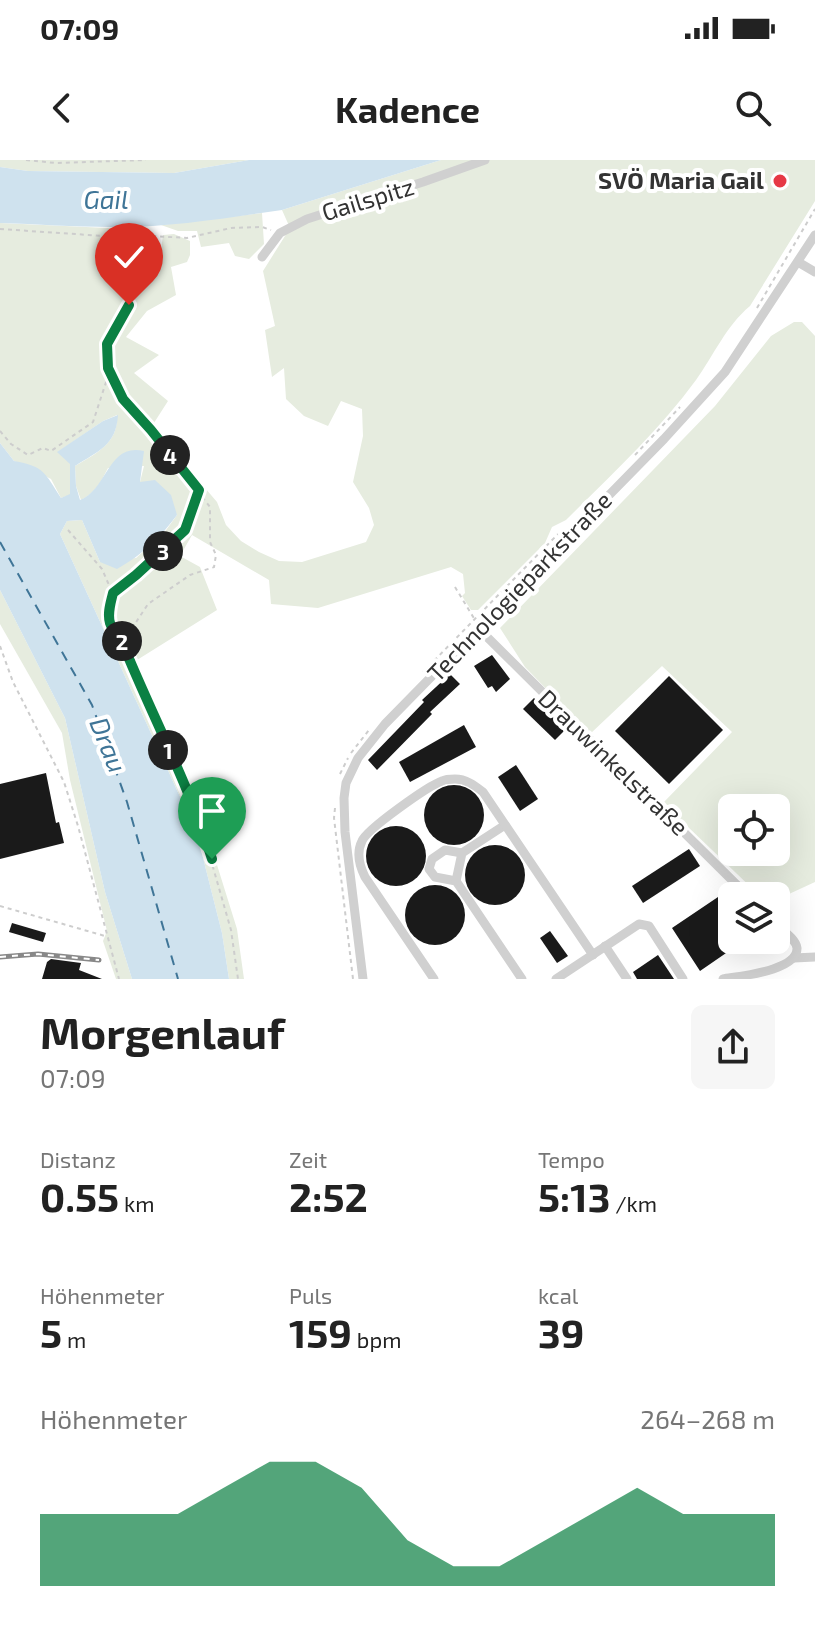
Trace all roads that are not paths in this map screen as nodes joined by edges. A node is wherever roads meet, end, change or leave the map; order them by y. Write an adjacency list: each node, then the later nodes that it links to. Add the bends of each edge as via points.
1 (485, 160): 3 (street, Gailspitz, via 307,219 280,233)
2 (815, 235): 4 (street, Technologieparkstraße)
3 (262, 257)
4 (798, 262): 5 (street); 6 (street, Technologieparkstraße, via 725,372)
5 (815, 272)
6 (479, 629): 10 (street, Drauwinkelstraße); 16 (street, Technologieparkstraße, via 369,742 346,783 345,832)
7 (505, 825): 8 (street); 13 (street); 17 (street, via 483,792 457,779 442,781 369,829 361,842 360,866)
8 (462, 853): 9 (street); 9 (street, via 445,850 432,859 429,869 435,877)
9 (456, 881): 18 (street)
10 (734, 882)
11 (790, 938): 15 (street)
12 (605, 946): 13 (street); 20 (street); 21 (street, via 639,924 649,926)
13 (593, 955): 19 (street)
14 (815, 957): 15 (street)
15 (794, 958): 22 (street, via 786,965)
16 (363, 979)
17 (434, 979)
18 (522, 979)
19 (556, 979)
20 (627, 979)
21 (683, 979)
22 (723, 979)

